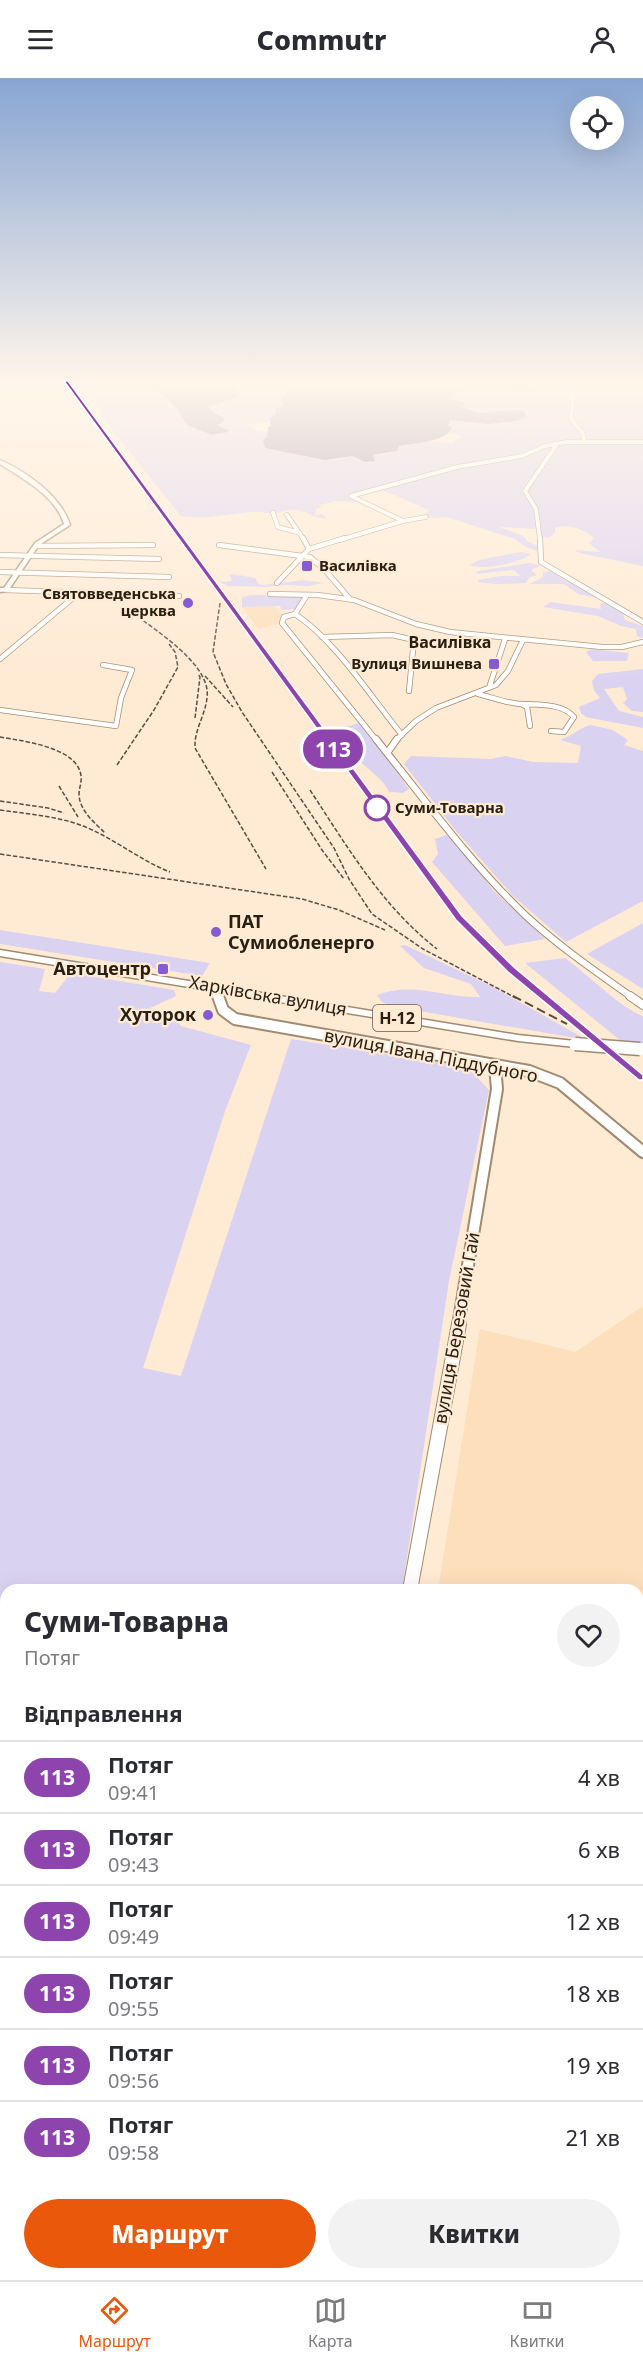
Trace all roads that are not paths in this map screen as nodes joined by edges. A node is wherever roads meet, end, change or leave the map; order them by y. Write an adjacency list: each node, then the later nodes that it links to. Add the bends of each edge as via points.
1 (32, 485): 11 (main road, via 48,496 47,503 67,521 65,528)
2 (392, 485): 7 (street, via 351,496)
3 (530, 485): 27 (street, via 525,492 537,507 541,521 541,562)
4 (273, 513): 8 (street, via 278,527)
5 (287, 515): 8 (street)
6 (426, 517): 7 (street)
7 (403, 521): 12 (street)
8 (300, 533): 12 (street)
9 (219, 544): 12 (street)
10 (153, 545): 11 (street)
11 (36, 546): 14 (main road)
12 (306, 552): 19 (street); 25 (street)
13 (0, 555): 14 (street)
14 (29, 555): 15 (street); 17 (main road)
15 (159, 559)
16 (0, 572): 17 (street)
17 (18, 572): 18 (street); 20 (main road)
18 (169, 577)
19 (277, 583)
20 (3, 590): 21 (street)
21 (80, 592): 24 (street); 32 (street)
22 (270, 594): 23 (street)
23 (307, 595): 25 (street); 26 (street)
24 (179, 596)
25 (350, 599): 29 (street, via 419,625)
26 (295, 614): 28 (street, via 303,616); 42 (street, via 284,617 282,623)
27 (643, 622)
28 (322, 637): 35 (street, via 392,635 414,640); 41 (street)
29 (505, 639): 30 (street); 34 (street)
30 (523, 640): 31 (street, via 600,648); 34 (street, via 501,680)
31 (643, 642)
32 (0, 659)
33 (103, 665): 38 (street, via 132,670 116,726)
34 (489, 689): 36 (street)
35 (409, 692)
36 (477, 694): 37 (street); 41 (street, via 440,705)
37 (520, 704): 39 (street, via 527,707); 40 (street, via 568,710 574,717 570,726 564,732)
38 (0, 710)
39 (530, 726)
40 (551, 731)
41 (402, 735): 42 (street)
42 (387, 753): 45 (street, via 454,837 524,913 563,948)
43 (0, 953): 44 (main road, Харківська вулиця / Н-12)
44 (220, 988): 46 (main road, Харківська вулиця / Н-12, bridge, via 507,1036); 47 (street, вулиця Івана Піддубного, via 218,1003 223,1012 235,1019)
45 (643, 1005)
46 (641, 1049)
47 (495, 1066): 48 (street, вулиця Івана Піддубного, via 529,1071 560,1083); 49 (street, вулиця Березовий Гай, via 497,1089)
48 (643, 1152)
49 (411, 1584)

